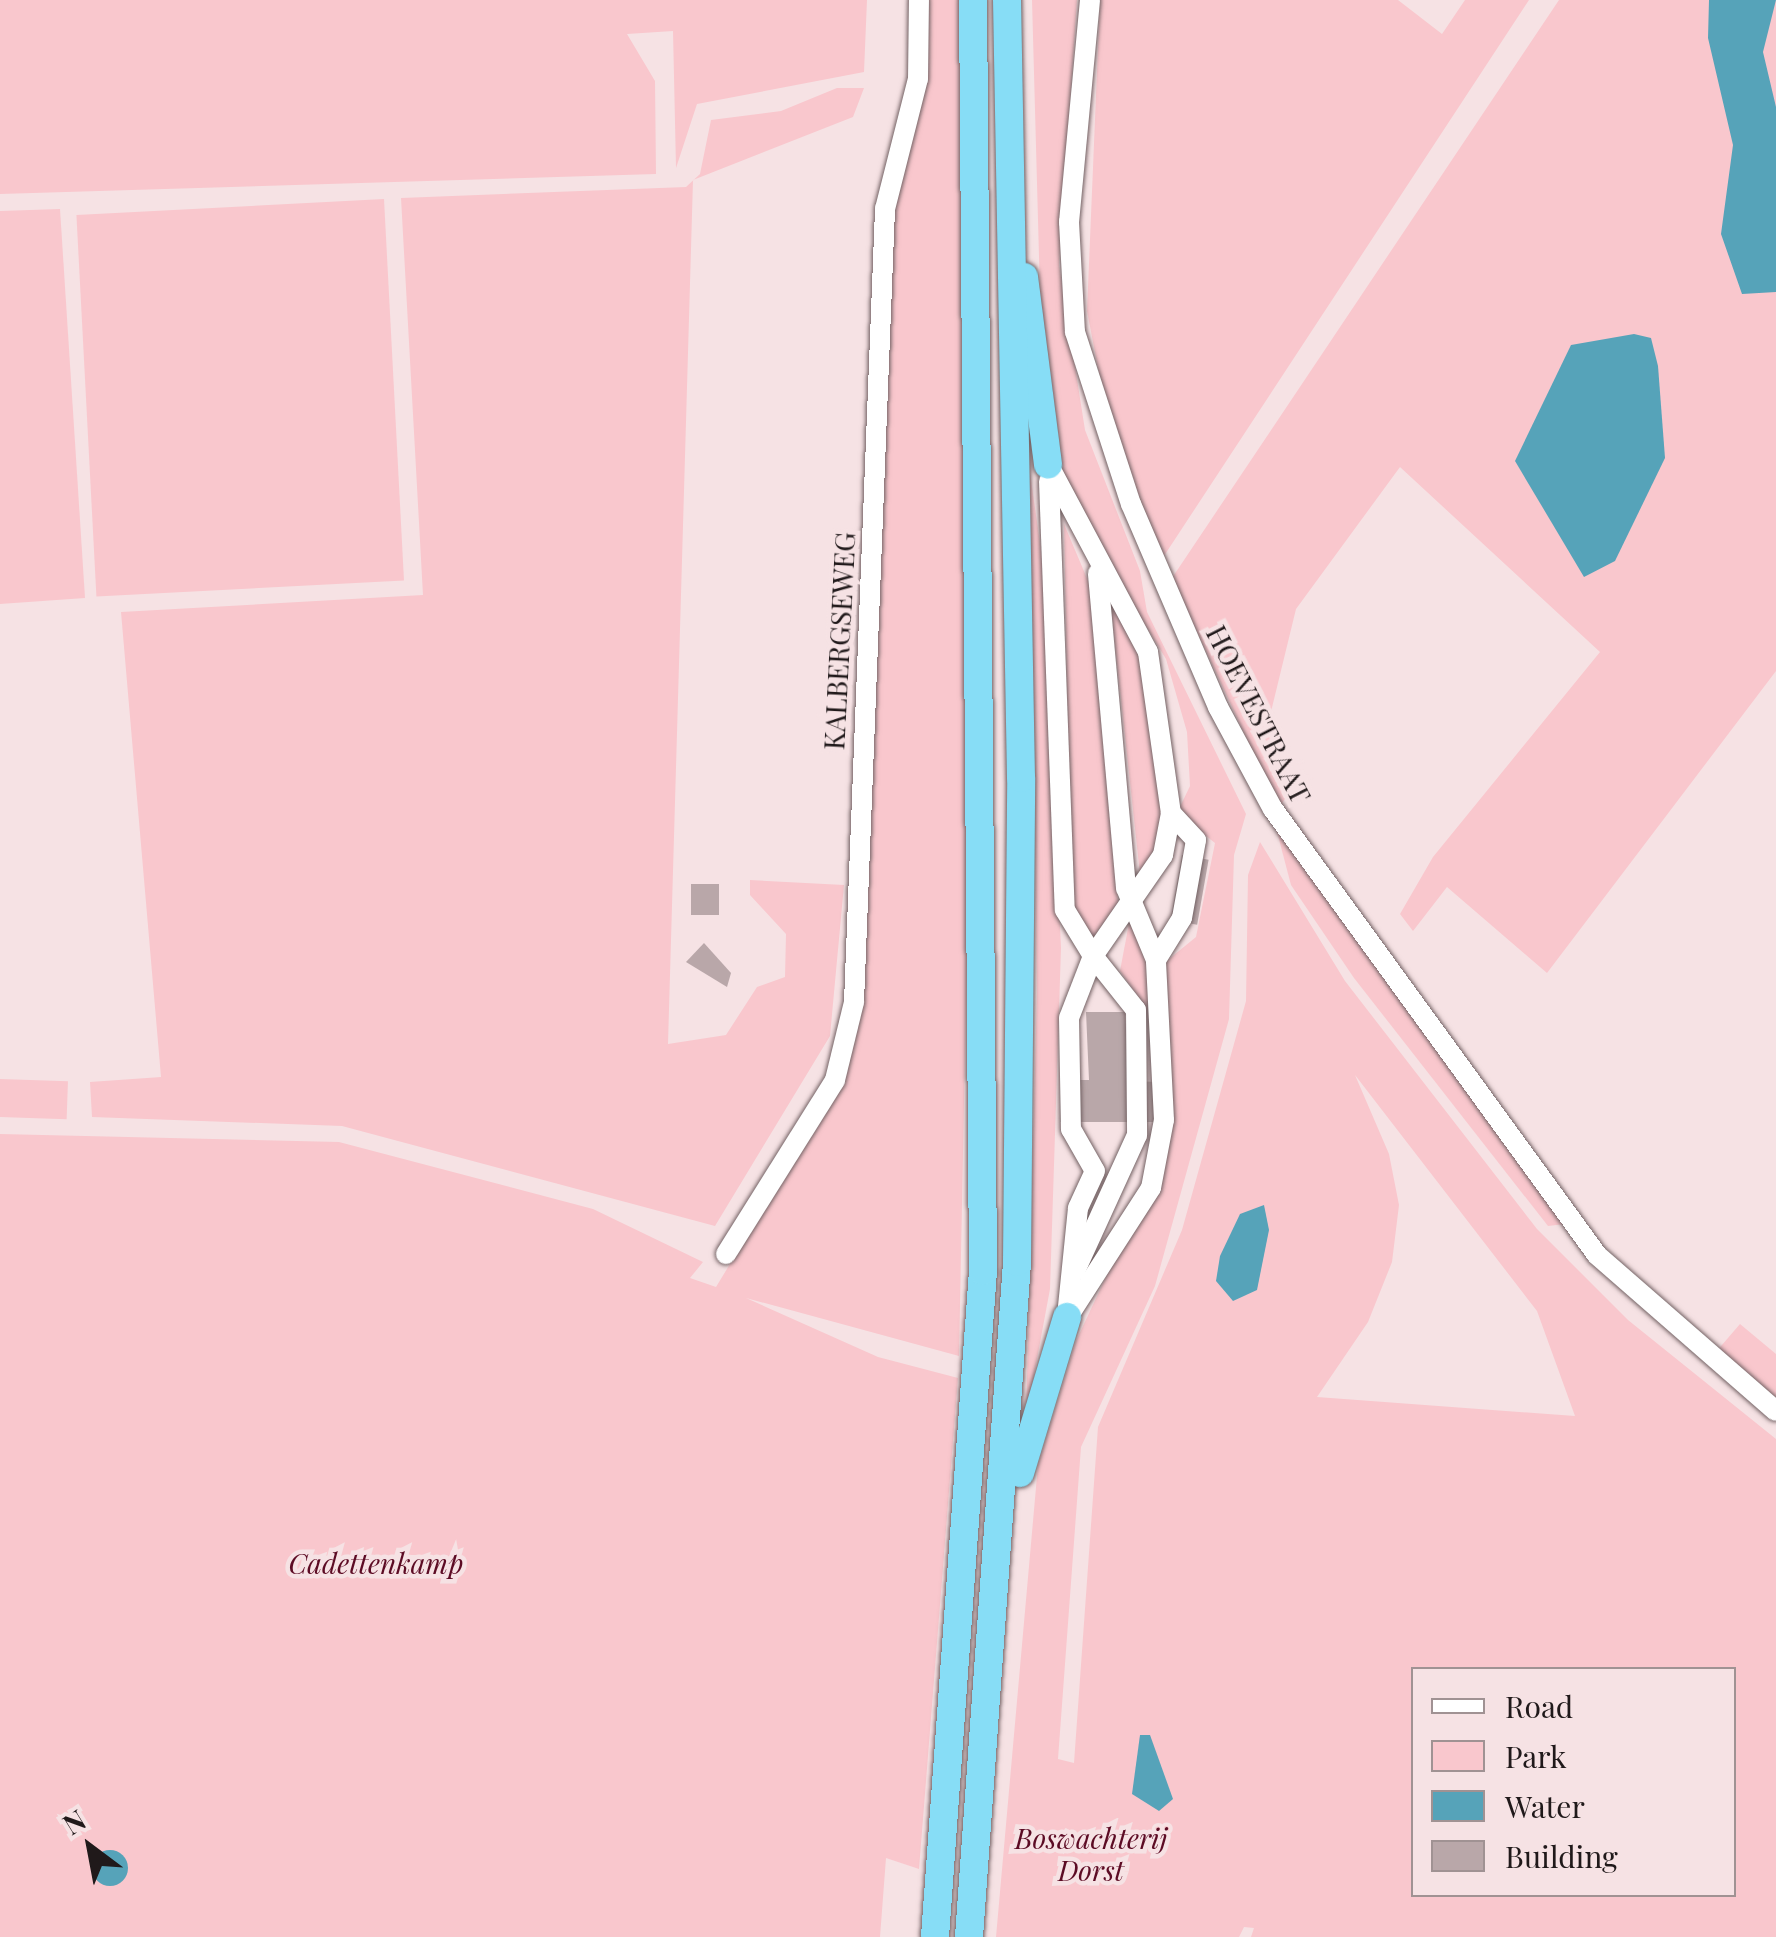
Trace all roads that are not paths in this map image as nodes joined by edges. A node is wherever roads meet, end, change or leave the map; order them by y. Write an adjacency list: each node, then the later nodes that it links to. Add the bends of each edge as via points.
1 (920, 0): 12 (street, KALBERGSEWEG, via 918,78 885,209 854,1002 835,1080)
2 (973, 0): 17 (highway, via 983,1271)
3 (1007, 0): 5 (highway)
4 (1090, 0): 15 (street, HOEVESTRAAT, via 1068,222 1075,332 1130,504 1218,707 1273,808 1597,1255)
5 (1010, 202): 6 (highway); 16 (highway, via 1022,778 1017,1262)
6 (1048, 464): 7 (street); 10 (street, via 1065,910)
7 (1097, 569): 8 (street, via 1148,652); 9 (street)
8 (1171, 813): 9 (street, via 1163,855); 11 (street, via 1196,840 1182,918)
9 (1132, 902): 10 (street); 11 (street)
10 (1093, 956): 13 (street, via 1069,1018 1072,1130 1095,1170 1078,1208); 13 (street, via 1136,1010 1137,1134)
11 (1156, 960): 14 (street, via 1164,1120 1151,1188)
12 (726, 1254)
13 (1075, 1271): 14 (street)
14 (1067, 1317): 16 (highway, via 1040,1385)
15 (1776, 1411)
16 (1003, 1547): 18 (highway)
17 (935, 1937)
18 (969, 1937)

